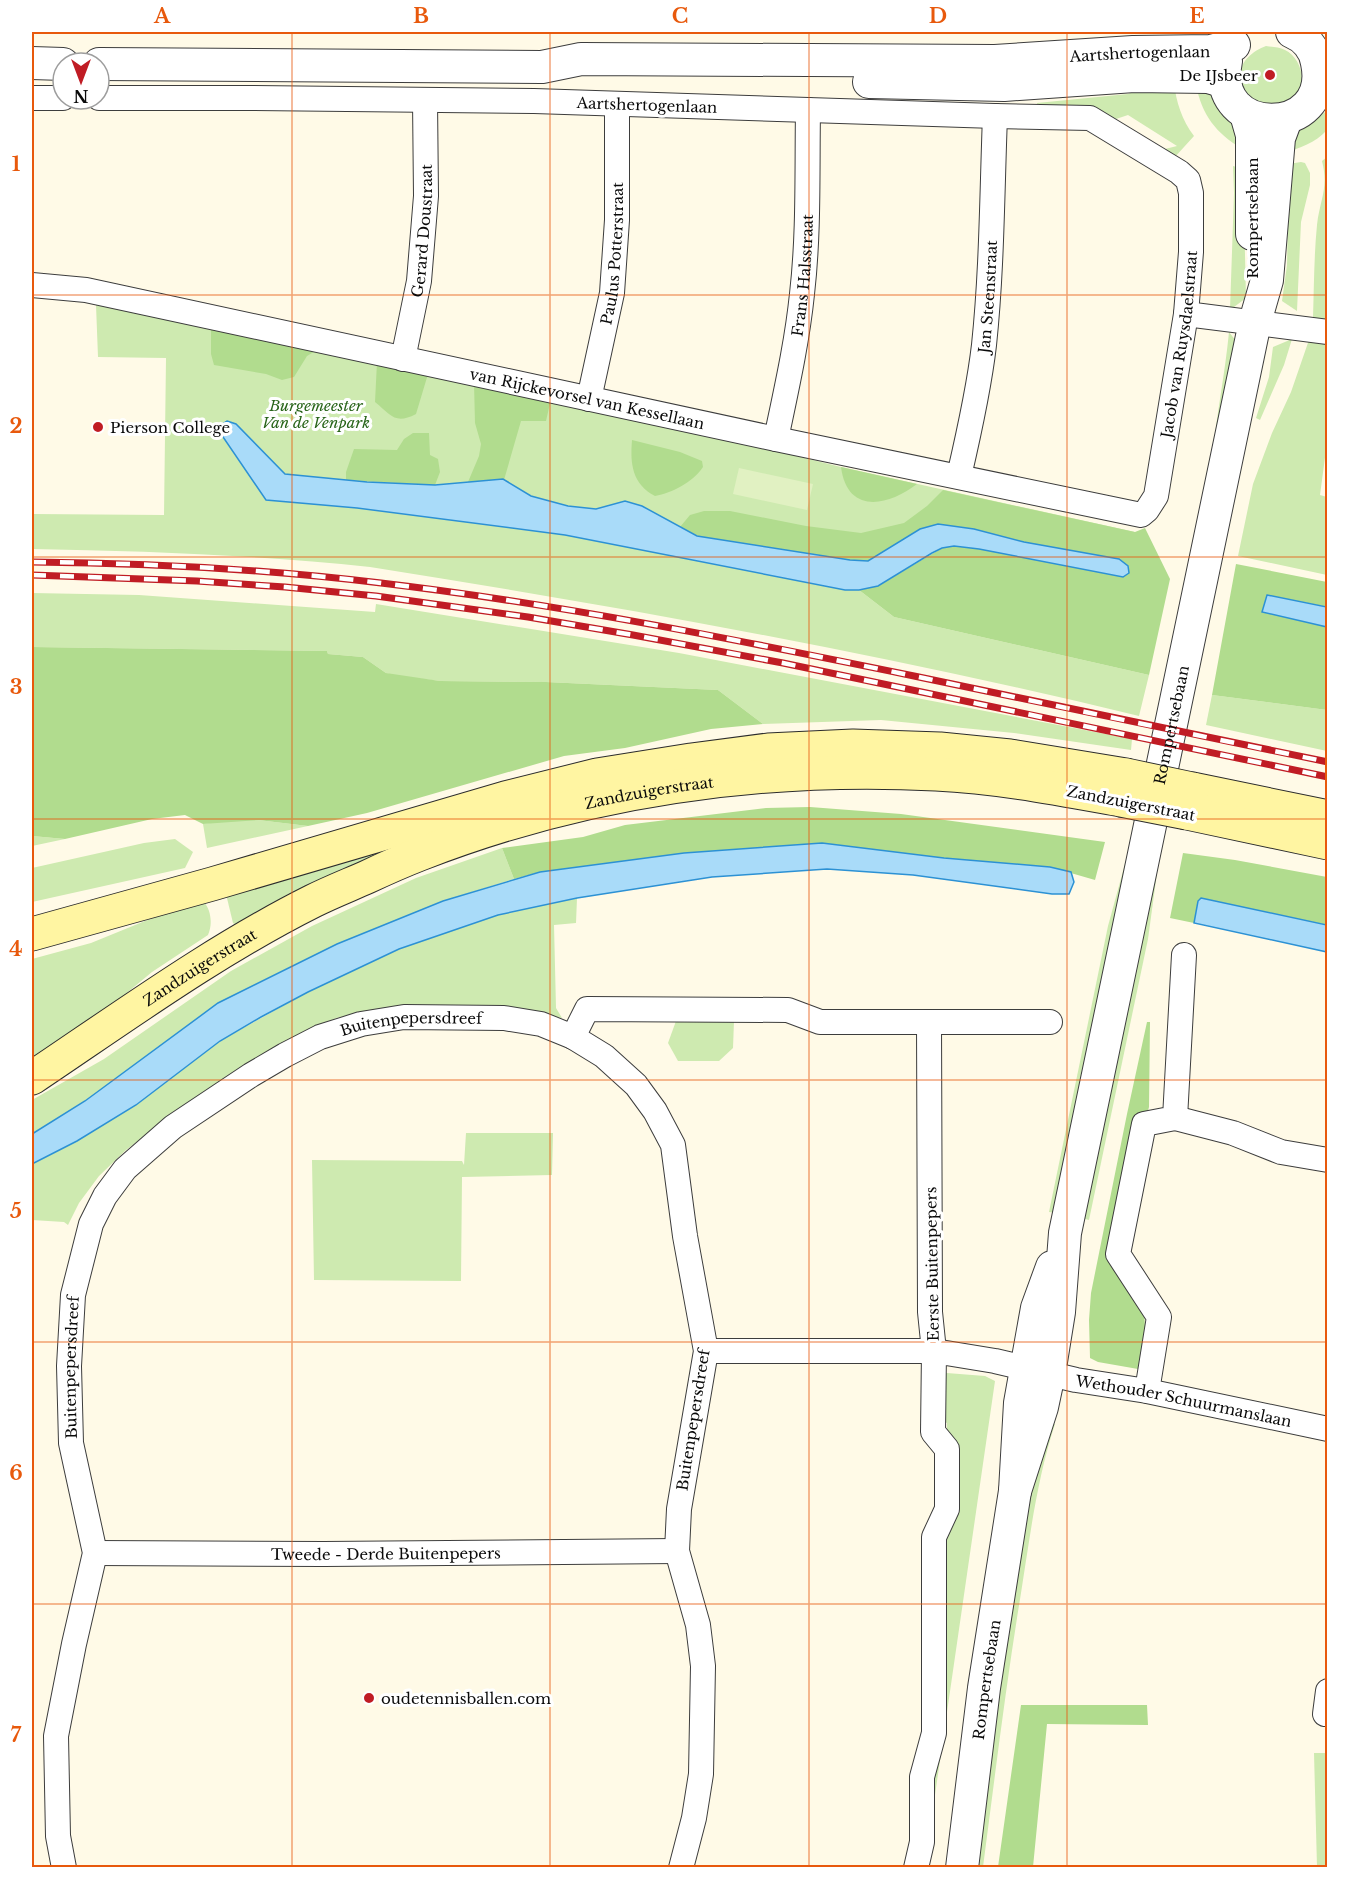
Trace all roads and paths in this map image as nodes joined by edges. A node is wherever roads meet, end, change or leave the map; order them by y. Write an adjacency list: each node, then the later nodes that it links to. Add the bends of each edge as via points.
1 (1295, 32): 4 (street)
2 (1242, 38): 7 (street, Aartshertogenlaan, via 1211,51 995,61 581,59); 9 (street, via 1226,62)
3 (32, 63): 5 (street)
4 (1322, 63): 15 (street, Rompertsebaan)
5 (51, 64)
6 (111, 64): 7 (street, Aartshertogenlaan)
7 (542, 67): 8 (street, Aartshertogenlaan, via 581,77)
8 (879, 82): 9 (street, Aartshertogenlaan, via 1004,85 1134,76 1208,77); 17 (street)
9 (1225, 82): 18 (street, via 1236,106)
10 (32, 98): 11 (street)
11 (51, 98)
12 (111, 98): 13 (street, Aartshertogenlaan)
13 (426, 100): 14 (street, Aartshertogenlaan); 25 (street, Gerard Doustraat, via 426,196 419,281)
14 (617, 105): 16 (street, Aartshertogenlaan); 26 (street, Paulus Potterstraat, via 617,220 612,293)
15 (1307, 108): 18 (street, via 1266,121); 23 (street, Rompertsebaan, via 1278,138 1267,280)
16 (808, 110): 17 (street, Aartshertogenlaan); 27 (street, Frans Halsstraat, via 802,293)
17 (850, 111): 19 (street, Aartshertogenlaan)
18 (1246, 114): 23 (street, Rompertsebaan, via 1252,135)
19 (995, 117): 20 (street, Aartshertogenlaan, via 1090,118); 28 (street, Jan Steenstraat, via 990,273 983,347)
20 (1179, 172): 22 (street, Jacob van Ruysdaelstraat, via 1188,180 1191,193)
21 (32, 285): 25 (street, van Rijckevorsel van Kessellaan, via 86,290)
22 (1186, 314): 23 (street); 29 (street, Jacob van Ruysdaelstraat, via 1156,496)
23 (1255, 322): 24 (street); 44 (street, Rompertsebaan, via 1065,1233 1037,1308)
24 (1328, 332)
25 (403, 359): 26 (street, van Rijckevorsel van Kessellaan)
26 (589, 399): 27 (street, van Rijckevorsel van Kessellaan)
27 (776, 439): 28 (street, van Rijckevorsel van Kessellaan)
28 (959, 476): 29 (street, van Rijckevorsel van Kessellaan)
29 (1142, 515)
30 (1124, 787): 31 (main road, Zandzuigerstraat, bridge); 34 (main road, Zandzuigerstraat, via 1010,756 929,749 768,750 691,759 597,775 505,798); 39 (main road, Zandzuigerstraat, via 854,771 772,775 602,799 512,822 420,854 313,901 229,948)
31 (1190, 801): 32 (main road, Zandzuigerstraat); 33 (main road, Zandzuigerstraat)
32 (1328, 817)
33 (1328, 843)
34 (32, 934)
35 (1184, 955): 40 (street)
36 (929, 1022): 37 (street); 38 (street, via 820,1022 788,1010 587,1009); 43 (street, Eerste Buitenpepers, via 930,1312)
37 (1050, 1022)
38 (573, 1036): 42 (street, Buitenpepersdreef, via 604,1056 636,1085 673,1145); 48 (street, Buitenpepersdreef, via 541,1024 504,1018 404,1017 361,1024 320,1037 251,1074 173,1127 125,1169 91,1224 73,1295 69,1366 71,1443)
39 (32, 1078)
40 (1175, 1118): 41 (street, via 1233,1133 1281,1152); 45 (street, via 1144,1124 1118,1254 1159,1317)
41 (1328, 1160)
42 (706, 1351): 43 (street, Eerste Buitenpepers); 47 (street, Buitenpepersdreef, via 679,1509)
43 (934, 1351): 44 (street); 51 (street, via 933,1432 947,1449 947,1509 934,1537 934,1733 922,1777 922,1842)
44 (1038, 1371): 45 (street, Wethouder Schuurmanslaan); 52 (street, Rompertsebaan, via 1020,1403 1015,1491 984,1688)
45 (1147, 1391): 46 (street, Wethouder Schuurmanslaan)
46 (1328, 1429)
47 (677, 1551): 48 (street, Tweede - Derde Buitenpepers); 50 (street, Buitenpepersdreef, via 698,1625 703,1666 701,1774)
48 (95, 1553): 49 (street, Buitenpepersdreef, via 56,1736 58,1836)
49 (64, 1868)
50 (681, 1868)
51 (916, 1868)
52 (962, 1868)

